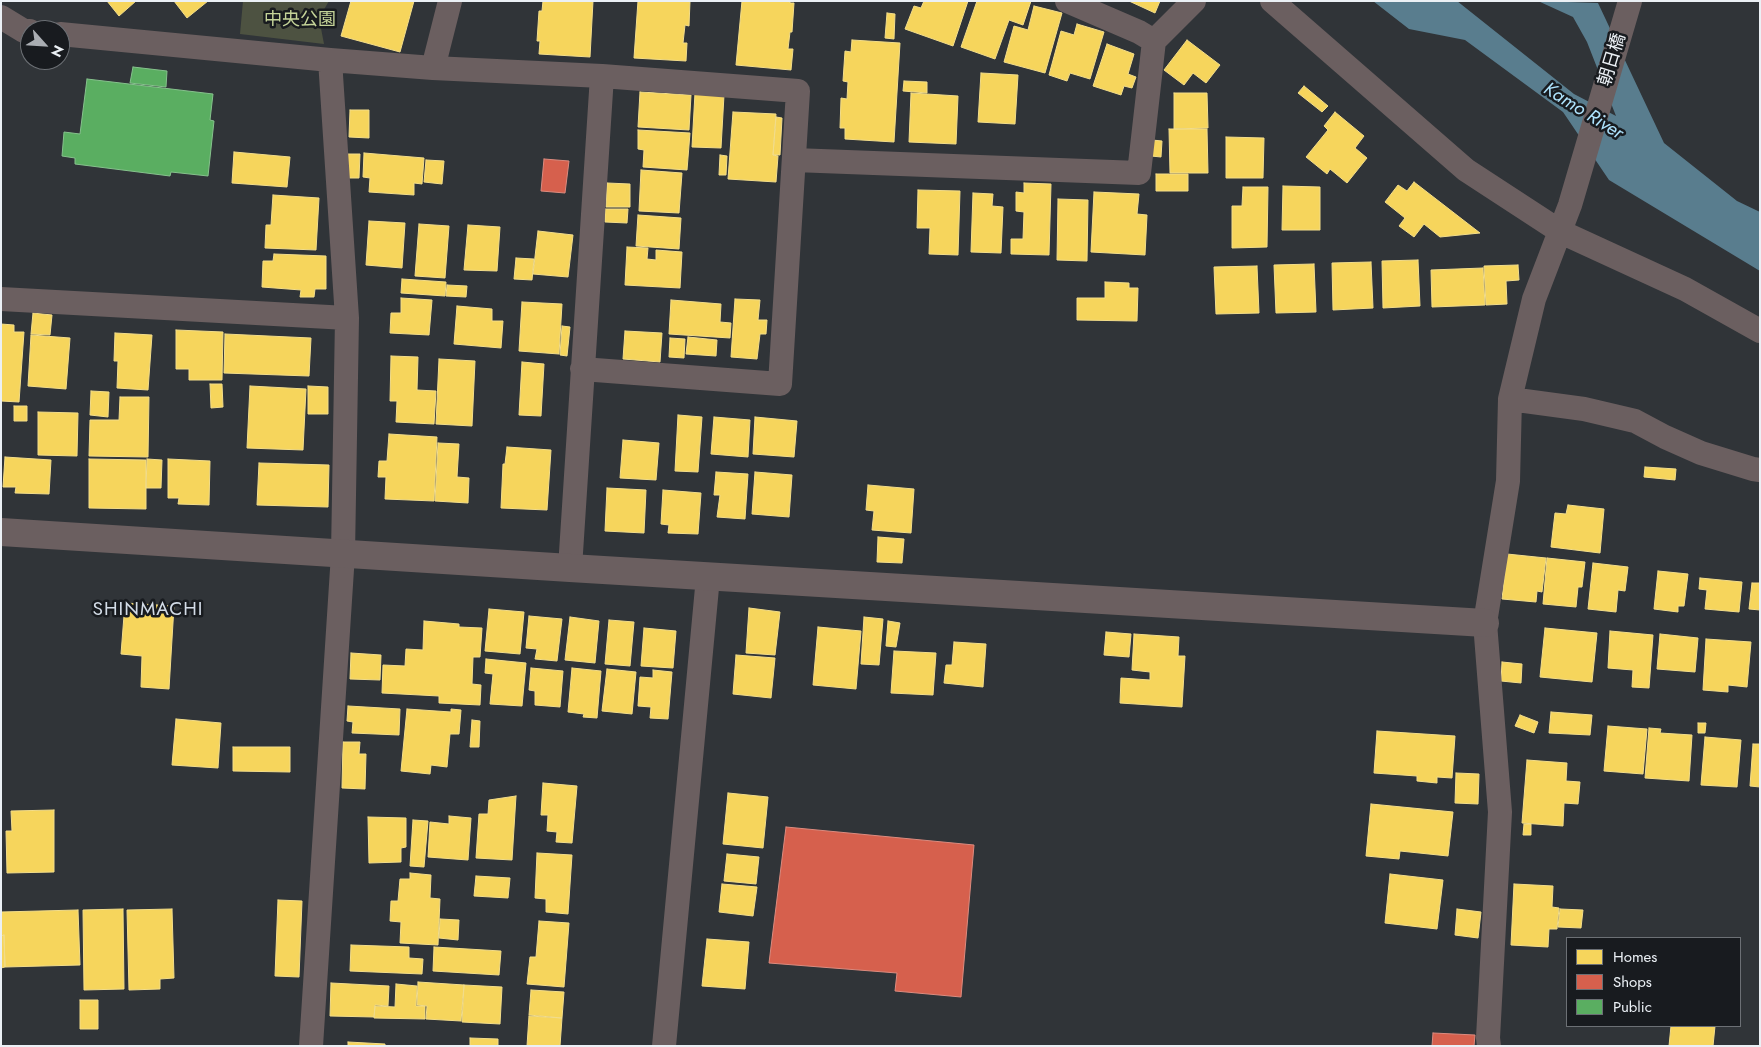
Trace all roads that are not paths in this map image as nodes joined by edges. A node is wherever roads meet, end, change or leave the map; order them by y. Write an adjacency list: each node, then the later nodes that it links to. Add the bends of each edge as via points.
1 (450, 1): 12 (street)
2 (1067, 1): 10 (street)
3 (1194, 1): 10 (street)
4 (1258, 1): 6 (street)
5 (1630, 1): 15 (street, 朝日橋)
6 (1278, 6): 15 (street, via 1466,170)
7 (1, 17): 8 (street)
8 (20, 29)
9 (70, 35): 11 (street)
10 (1154, 41): 14 (street, via 1138,173)
11 (330, 60): 12 (street); 17 (street)
12 (433, 68): 13 (street)
13 (602, 76): 14 (street, via 798,92); 19 (street)
14 (794, 160): 19 (street, via 780,384)
15 (1561, 232): 18 (street, via 1686,289); 20 (street, 朝日橋, via 1534,299)
16 (1, 299): 17 (street)
17 (347, 318): 23 (street)
18 (1760, 331)
19 (582, 369): 24 (street)
20 (1510, 399): 21 (street, via 1584,409 1635,421 1701,453); 26 (street, 朝日橋, via 1508,481)
21 (1760, 470)
22 (1, 532): 23 (street)
23 (343, 554): 24 (street); 27 (street)
24 (570, 568): 25 (street)
25 (708, 577): 26 (street); 28 (street)
26 (1485, 623): 29 (street, 朝日橋, via 1500,812)
27 (311, 1046)
28 (664, 1046)
29 (1489, 1046)

